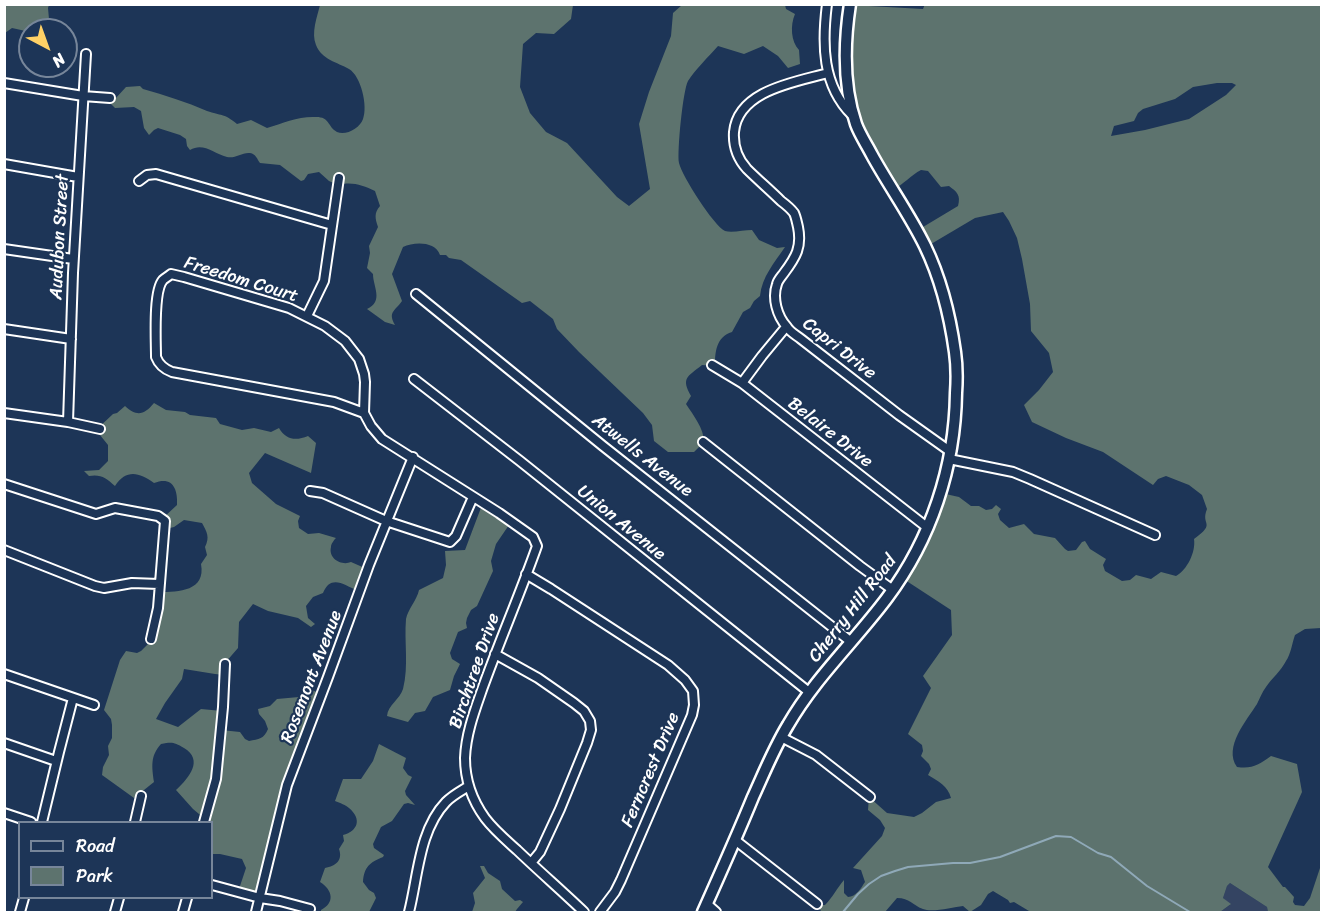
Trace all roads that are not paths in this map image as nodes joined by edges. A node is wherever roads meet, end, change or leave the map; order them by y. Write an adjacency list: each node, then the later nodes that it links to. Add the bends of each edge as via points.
1 (827, 4): 4 (street, via 824,44)
2 (850, 4): 8 (main road, Cherry Hill Road, via 847,73)
3 (86, 54): 6 (street, Audubon Street)
4 (828, 73): 8 (street, via 839,101); 18 (street, Capri Drive, via 770,89 747,105 735,126 733,144 739,159 793,213 798,226 800,241 794,260 777,283 774,295)
5 (4, 83): 6 (street)
6 (83, 96): 7 (street); 10 (street, Audubon Street)
7 (110, 98)
8 (855, 118): 29 (main road, Cherry Hill Road, via 878,167 926,247 941,287 957,375)
9 (4, 164): 10 (street)
10 (78, 177): 15 (street, Audubon Street)
11 (339, 178): 13 (street)
12 (139, 181): 13 (street, via 156,174)
13 (332, 225): 17 (street, via 324,281)
14 (4, 249): 15 (street)
15 (74, 259): 20 (street, Audubon Street)
16 (416, 294): 42 (street, Atwells Avenue)
17 (307, 316): 25 (street, Freedom Court, via 345,341 354,352 365,382); 25 (street, Freedom Court, via 171,274 163,280 156,300 156,357 164,369 172,372 334,402)
18 (786, 327): 23 (street); 29 (street, Capri Drive)
19 (4, 329): 20 (street)
20 (71, 339): 26 (street, Audubon Street)
21 (712, 365): 23 (street, Belaire Drive)
22 (414, 379): 46 (street, Union Avenue)
23 (742, 383): 35 (street, Belaire Drive)
24 (4, 413): 26 (street)
25 (364, 413): 30 (street, via 382,439)
26 (68, 422): 27 (street)
27 (100, 429)
28 (703, 442): 40 (street)
29 (950, 456): 35 (main road, Cherry Hill Road); 36 (street, via 1013,472)
30 (412, 457): 33 (street); 34 (street, Rosemont Avenue)
31 (4, 484): 39 (street, via 96,514 114,508 158,516 165,521)
32 (310, 491): 34 (street)
33 (473, 496): 34 (street, via 450,542); 38 (street, Birchtree Drive, via 536,540)
34 (386, 521): 63 (street, Rosemont Avenue, via 287,785)
35 (928, 528): 40 (main road, Cherry Hill Road)
36 (1155, 535)
37 (4, 550): 39 (street, via 104,588)
38 (526, 574): 43 (street, Birchtree Drive); 70 (street, Ferncrest Drive, via 668,664 693,691 692,715 679,747 621,880)
39 (159, 584): 41 (street)
40 (893, 590): 42 (main road, Cherry Hill Road)
41 (151, 639)
42 (850, 641): 46 (main road, Cherry Hill Road)
43 (495, 654): 52 (street, Birchtree Drive, via 468,732 465,757); 61 (street, via 574,703 590,721 587,743 560,809)
44 (225, 664): 59 (street, via 216,779)
45 (4, 674): 47 (street)
46 (809, 692): 49 (main road, Cherry Hill Road)
47 (73, 698): 48 (street); 51 (street)
48 (94, 705)
49 (781, 737): 54 (street, via 816,755); 60 (main road, Cherry Hill Road)
50 (4, 743): 51 (street)
51 (57, 761): 57 (street)
52 (469, 786): 61 (street, Birchtree Drive, via 486,819); 68 (street, via 447,800 429,831)
53 (141, 796): 58 (street)
54 (870, 797)
55 (4, 813): 56 (street)
56 (28, 821)
57 (42, 821)
58 (135, 821)
59 (204, 821)
60 (735, 840): 64 (street); 65 (main road, Cherry Hill Road)
61 (531, 863): 69 (street, Birchtree Drive)
62 (213, 885): 63 (street)
63 (260, 898): 66 (street); 67 (street, Rosemont Avenue)
64 (817, 904)
65 (705, 908): 71 (street)
66 (310, 909)
67 (256, 912)
68 (409, 912)
69 (584, 912)
70 (600, 912)
71 (716, 912)

